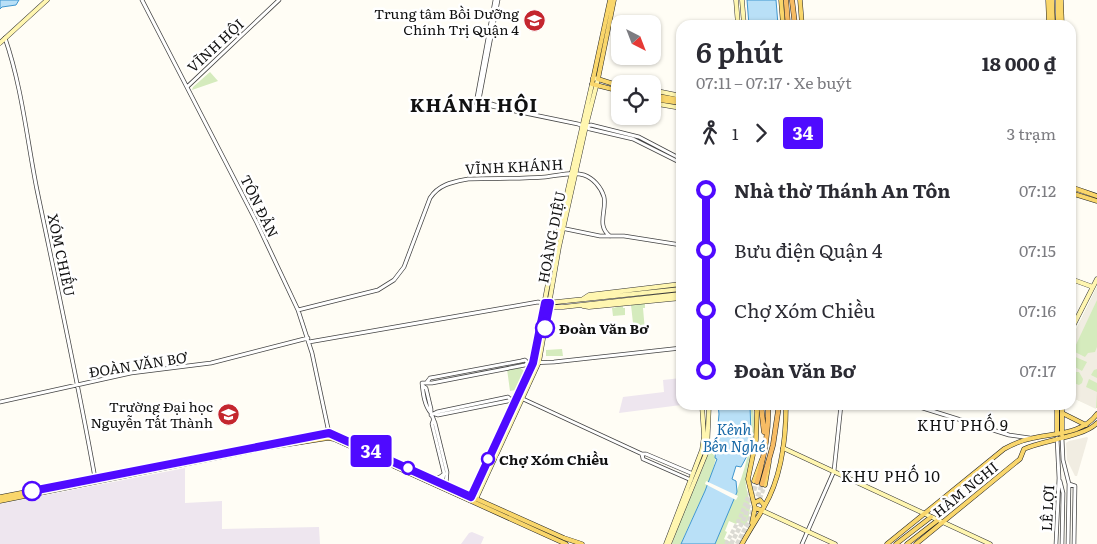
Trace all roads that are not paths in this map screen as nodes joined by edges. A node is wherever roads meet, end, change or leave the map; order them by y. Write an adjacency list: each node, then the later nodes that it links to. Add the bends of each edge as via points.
1 (47, 0): 25 (main road)
2 (142, 0): 30 (street, TÔN ĐẢN)
3 (280, 0): 30 (street, VĨNH HỘI)
4 (496, 0): 40 (street, via 478,102)
5 (610, 0): 27 (main road, HOÀNG DIỆU)
6 (614, 0): 27 (main road, HOÀNG DIỆU)
7 (736, 0): 16 (main road)
8 (742, 0): 17 (main road)
9 (792, 0): 20 (highway)
10 (800, 0): 21 (main road)
11 (1048, 0): 15 (main road)
12 (1052, 0): 15 (main road)
13 (782, 1): 18 (main road); 19 (highway)
14 (1059, 1): 24 (main road)
15 (1050, 6): 22 (main road); 23 (main road)
16 (738, 20)
17 (744, 20)
18 (783, 20)
19 (787, 20)
20 (794, 20)
21 (802, 20)
22 (1049, 20)
23 (1054, 20)
24 (1058, 20)
25 (5, 38): 26 (main road); 71 (street, XÓM CHIẾU, via 21,101)
26 (0, 42)
27 (596, 79): 28 (main road); 29 (main road, HOÀNG DIỆU)
28 (611, 83)
29 (594, 84): 31 (main road); 40 (main road, HOÀNG DIỆU)
30 (187, 87): 65 (street, TÔN ĐẢN)
31 (611, 89)
32 (661, 92): 33 (main road)
33 (676, 95)
34 (661, 96): 36 (main road)
35 (661, 100): 37 (main road)
36 (676, 100)
37 (676, 101)
38 (661, 105): 39 (main road)
39 (676, 107)
40 (584, 125): 41 (street, via 632,135); 42 (street, via 633,139); 43 (main road, HOÀNG DIỆU); 44 (main road, HOÀNG DIỆU)
41 (676, 157)
42 (676, 160)
43 (570, 174): 44 (street, VĨNH KHÁNH); 49 (main road, HOÀNG DIỆU); 65 (street, VĨNH KHÁNH, via 468,178 444,185 430,198 404,267 394,280 378,290)
44 (576, 174): 49 (main road, HOÀNG DIỆU); 50 (street, VĨNH KHÁNH, via 587,176 600,189 604,200)
45 (1076, 189): 47 (main road)
46 (1076, 195): 48 (main road)
47 (1097, 196)
48 (1097, 201)
49 (561, 228): 51 (street); 63 (main road, HOÀNG DIỆU)
50 (604, 229): 51 (street); 52 (street)
51 (600, 236): 52 (street)
52 (610, 236): 53 (street)
53 (676, 245)
54 (1097, 279): 57 (main road)
55 (1076, 281): 57 (main road)
56 (676, 285): 61 (main road, ĐOÀN VĂN BƠ, via 589,295)
57 (1093, 287): 66 (main road)
58 (676, 290): 62 (main road)
59 (676, 294): 62 (main road)
60 (676, 298): 64 (main road, ĐOÀN VĂN BƠ, via 589,307)
61 (582, 299): 62 (main road); 63 (main road, ĐOÀN VĂN BƠ)
62 (608, 299): 64 (main road)
63 (547, 303): 64 (main road, ĐOÀN VĂN BƠ, via 554,307); 67 (street, ĐOÀN VĂN BƠ); 69 (main road, HOÀNG DIỆU); 70 (main road, HOÀNG DIỆU)
64 (581, 305)
65 (298, 310): 67 (street, TÔN ĐẢN)
66 (1076, 320)
67 (308, 340): 71 (street, ĐOÀN VĂN BƠ, via 212,363 131,373); 90 (street, TÔN ĐẢN)
68 (676, 348): 69 (street)
69 (539, 362): 70 (street); 73 (main road, HOÀNG DIỆU)
70 (531, 363): 72 (main road, HOÀNG DIỆU); 85 (street, via 525,360 430,378 423,384)
71 (78, 385): 74 (street, ĐOÀN VĂN BƠ); 105 (street, XÓM CHIẾU)
72 (517, 398): 73 (street); 85 (street, via 438,416); 111 (main road, HOÀNG DIỆU)
73 (523, 399): 99 (street); 113 (main road, HOÀNG DIỆU)
74 (0, 402)
75 (702, 410): 102 (main road, via 703,446)
76 (709, 410): 102 (main road, via 707,451)
77 (757, 410): 115 (main road, via 756,440 748,479)
78 (762, 410): 93 (highway)
79 (768, 410): 93 (highway)
80 (777, 410): 93 (highway, via 770,460 759,483)
81 (786, 410): 97 (main road)
82 (840, 410): 100 (street)
83 (929, 410): 91 (street)
84 (1060, 410): 89 (main road); 92 (main road)
85 (432, 414): 87 (street)
86 (1097, 414): 89 (main road)
87 (433, 420): 101 (street); 103 (street)
88 (1097, 423): 92 (main road, via 1093,427)
89 (1086, 425): 92 (main road)
90 (329, 433): 94 (main road); 98 (main road); 106 (main road)
91 (1009, 435): 95 (street); 96 (street)
92 (1059, 435): 95 (main road, HÀM NGHI); 104 (street); 109 (street, LÊ LỢI); 120 (main road, HÀM NGHI, via 1024,449 1020,459)
93 (765, 436)
94 (328, 438): 98 (main road); 111 (main road)
95 (1033, 438): 96 (main road, HÀM NGHI)
96 (1013, 444): 117 (main road, HÀM NGHI)
97 (783, 448): 100 (main road); 114 (main road)
98 (241, 451): 105 (main road); 105 (main road)
99 (642, 454): 102 (street); 107 (street, via 643,459)
100 (834, 471): 117 (main road); 122 (street)
101 (444, 473): 106 (street); 108 (street)
102 (695, 475): 107 (main road)
103 (448, 478): 108 (street); 110 (street)
104 (1059, 478): 135 (street, LÊ LỢI); 136 (street, LÊ LỢI, via 1063,493)
105 (96, 480): 112 (main road); 112 (main road)
106 (433, 480): 108 (main road)
107 (693, 481): 126 (main road)
108 (444, 484): 110 (main road)
109 (1069, 484): 137 (street, LÊ LỢI); 138 (street, LÊ LỢI, via 1075,486)
110 (454, 489): 111 (main road)
111 (470, 498): 113 (main road)
112 (0, 499)
113 (476, 501): 124 (main road); 125 (main road)
114 (764, 505): 115 (main road, via 760,500); 116 (main road)
115 (755, 506): 116 (main road); 121 (main road)
116 (761, 510): 121 (main road); 122 (main road)
117 (925, 514): 118 (main road); 130 (main road, HÀM NGHI)
118 (931, 517): 119 (main road); 131 (main road, HÀM NGHI)
119 (938, 520): 120 (main road); 123 (main road, HÀM NGHI)
120 (942, 522): 123 (main road); 133 (main road, HÀM NGHI); 134 (main road)
121 (751, 526): 127 (main road)
122 (808, 531): 128 (street); 129 (main road)
123 (924, 531): 132 (main road, HÀM NGHI)
124 (566, 544)
125 (582, 544)
126 (668, 544)
127 (742, 544)
128 (802, 544)
129 (835, 544)
130 (887, 544)
131 (896, 544)
132 (907, 544)
133 (916, 544)
134 (990, 544)
135 (1056, 544)
136 (1062, 544)
137 (1068, 544)
138 (1074, 544)

